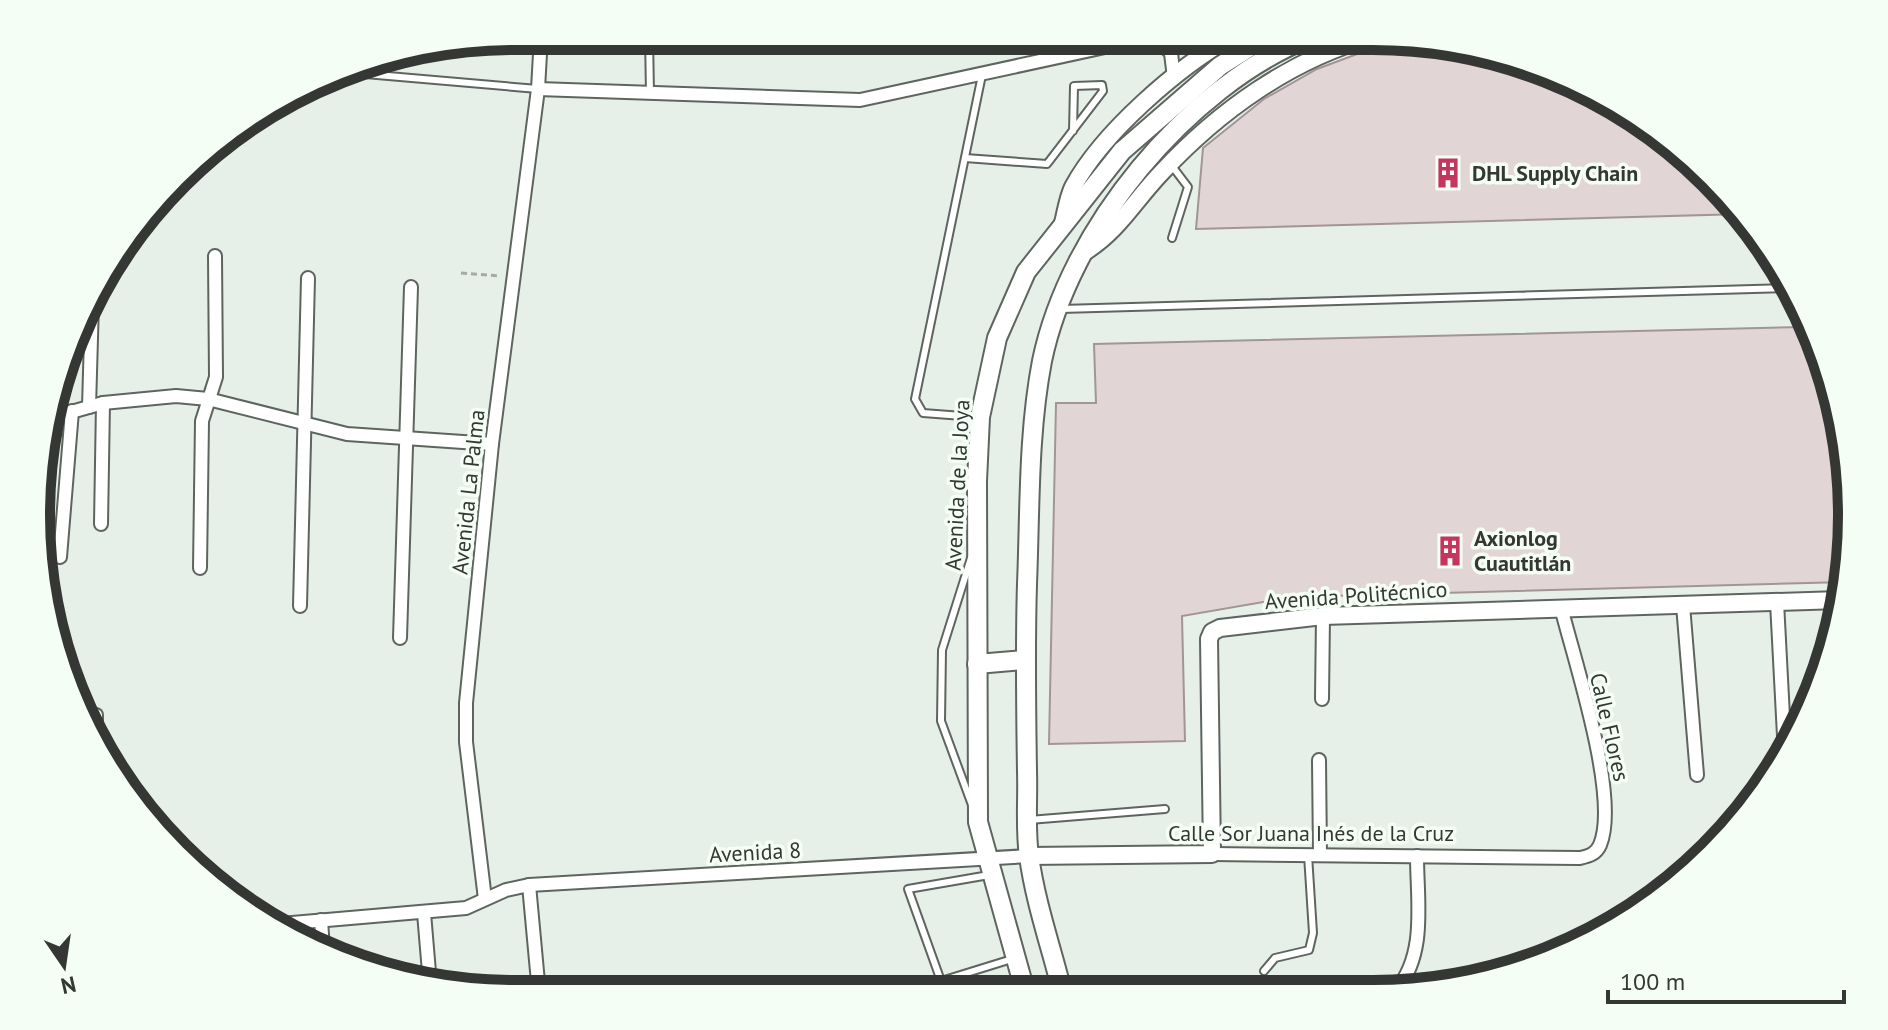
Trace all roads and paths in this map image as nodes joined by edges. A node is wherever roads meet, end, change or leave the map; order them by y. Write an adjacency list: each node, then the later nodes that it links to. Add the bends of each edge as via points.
1 (540, 50): 12 (street, Avenida La Palma)
2 (649, 50): 13 (lane)
3 (1094, 50): 10 (street)
4 (1168, 50): 11 (street)
5 (1213, 50): 11 (street)
6 (1245, 50): 17 (main road, Avenida de la Joya, via 1122,151)
7 (1288, 50): 19 (main road, via 1218,92 1184,120 1133,173)
8 (1334, 50): 16 (street, via 1271,80 1206,127)
9 (368, 74): 12 (lane)
10 (982, 75): 13 (street, via 860,100); 15 (lane)
11 (1174, 78): 17 (street, via 1088,163 1071,190)
12 (538, 89): 13 (street); 22 (street, Avenida La Palma)
13 (650, 94)
14 (1073, 131): 14 (lane, via 1074,86 1102,85 1103,91); 15 (lane, via 1047,164)
15 (965, 158): 33 (lane, via 915,399 923,413)
16 (1170, 163): 18 (lane, via 1188,187); 19 (street, via 1109,236)
17 (1063, 223): 33 (main road, Avenida de la Joya, via 1026,272 1003,325)
18 (1172, 238)
19 (1086, 251): 26 (main road)
20 (215, 256): 28 (street, via 216,377)
21 (461, 273): 22 (path)
22 (513, 277): 36 (street, Avenida La Palma)
23 (308, 278): 34 (street)
24 (411, 287): 35 (street)
25 (1779, 288): 26 (lane)
26 (1058, 310): 48 (main road, via 1043,359 1033,426)
27 (91, 323): 30 (street)
28 (208, 399): 29 (street, via 146,397); 34 (street); 40 (street, via 202,421)
29 (103, 403): 30 (street); 37 (street)
30 (89, 407): 31 (street)
31 (72, 411): 32 (street); 39 (street)
32 (61, 414)
33 (980, 417): 38 (main road, Avenida de la Joya)
34 (305, 424): 35 (street); 44 (street)
35 (406, 441): 36 (street); 47 (street)
36 (492, 444): 66 (street, Avenida La Palma, via 466,703)
37 (101, 524)
38 (975, 543): 49 (main road, Avenida de la Joya); 56 (lane, via 942,650 941,721)
39 (60, 557)
40 (200, 568)
41 (1830, 600): 42 (street, Avenida Politécnico)
42 (1777, 602): 43 (street, Avenida Politécnico); 51 (street)
43 (1683, 605): 45 (street, Avenida Politécnico); 53 (street)
44 (300, 606)
45 (1561, 607): 46 (street, Avenida Politécnico); 59 (street, Calle Flores, via 1604,788 1600,845)
46 (1323, 616): 50 (street); 57 (street, Avenida Politécnico, via 1212,632)
47 (400, 638)
48 (1025, 660): 49 (main road); 55 (main road)
49 (977, 664): 56 (main road, Avenida de la Joya)
50 (1322, 699)
51 (1784, 733)
52 (1319, 760): 58 (street)
53 (1697, 775)
54 (1165, 809): 55 (lane)
55 (1028, 820): 60 (main road)
56 (978, 822): 63 (main road, Avenida de la Joya)
57 (1212, 854): 58 (street, Calle Sor Juana Inés de la Cruz); 60 (street, Calle Sor Juana Inés de la Cruz)
58 (1314, 855): 61 (street, Calle Sor Juana Inés de la Cruz); 72 (lane, via 1309,950 1275,958)
59 (1592, 855): 61 (street, Calle Sor Juana Inés de la Cruz)
60 (1029, 856): 63 (street, Avenida 8); 79 (main road)
61 (1417, 856): 74 (street, via 1416,951)
62 (951, 860): 63 (street, Avenida 8); 64 (lane); 65 (street, Avenida 8)
63 (988, 867): 64 (lane); 71 (main road, Avenida de la Joya)
64 (955, 880): 76 (lane, via 908,889)
65 (529, 885): 66 (street, Avenida 8); 75 (street)
66 (485, 899): 67 (street, via 466,908)
67 (424, 913): 68 (street); 73 (street)
68 (321, 920): 69 (street); 70 (street)
69 (291, 923)
70 (322, 938)
71 (1016, 958): 77 (lane); 78 (main road, Avenida de la Joya)
72 (1264, 971)
73 (429, 972)
74 (1404, 979)
75 (538, 980)
76 (941, 980)
77 (944, 980)
78 (1022, 980)
79 (1059, 980)

